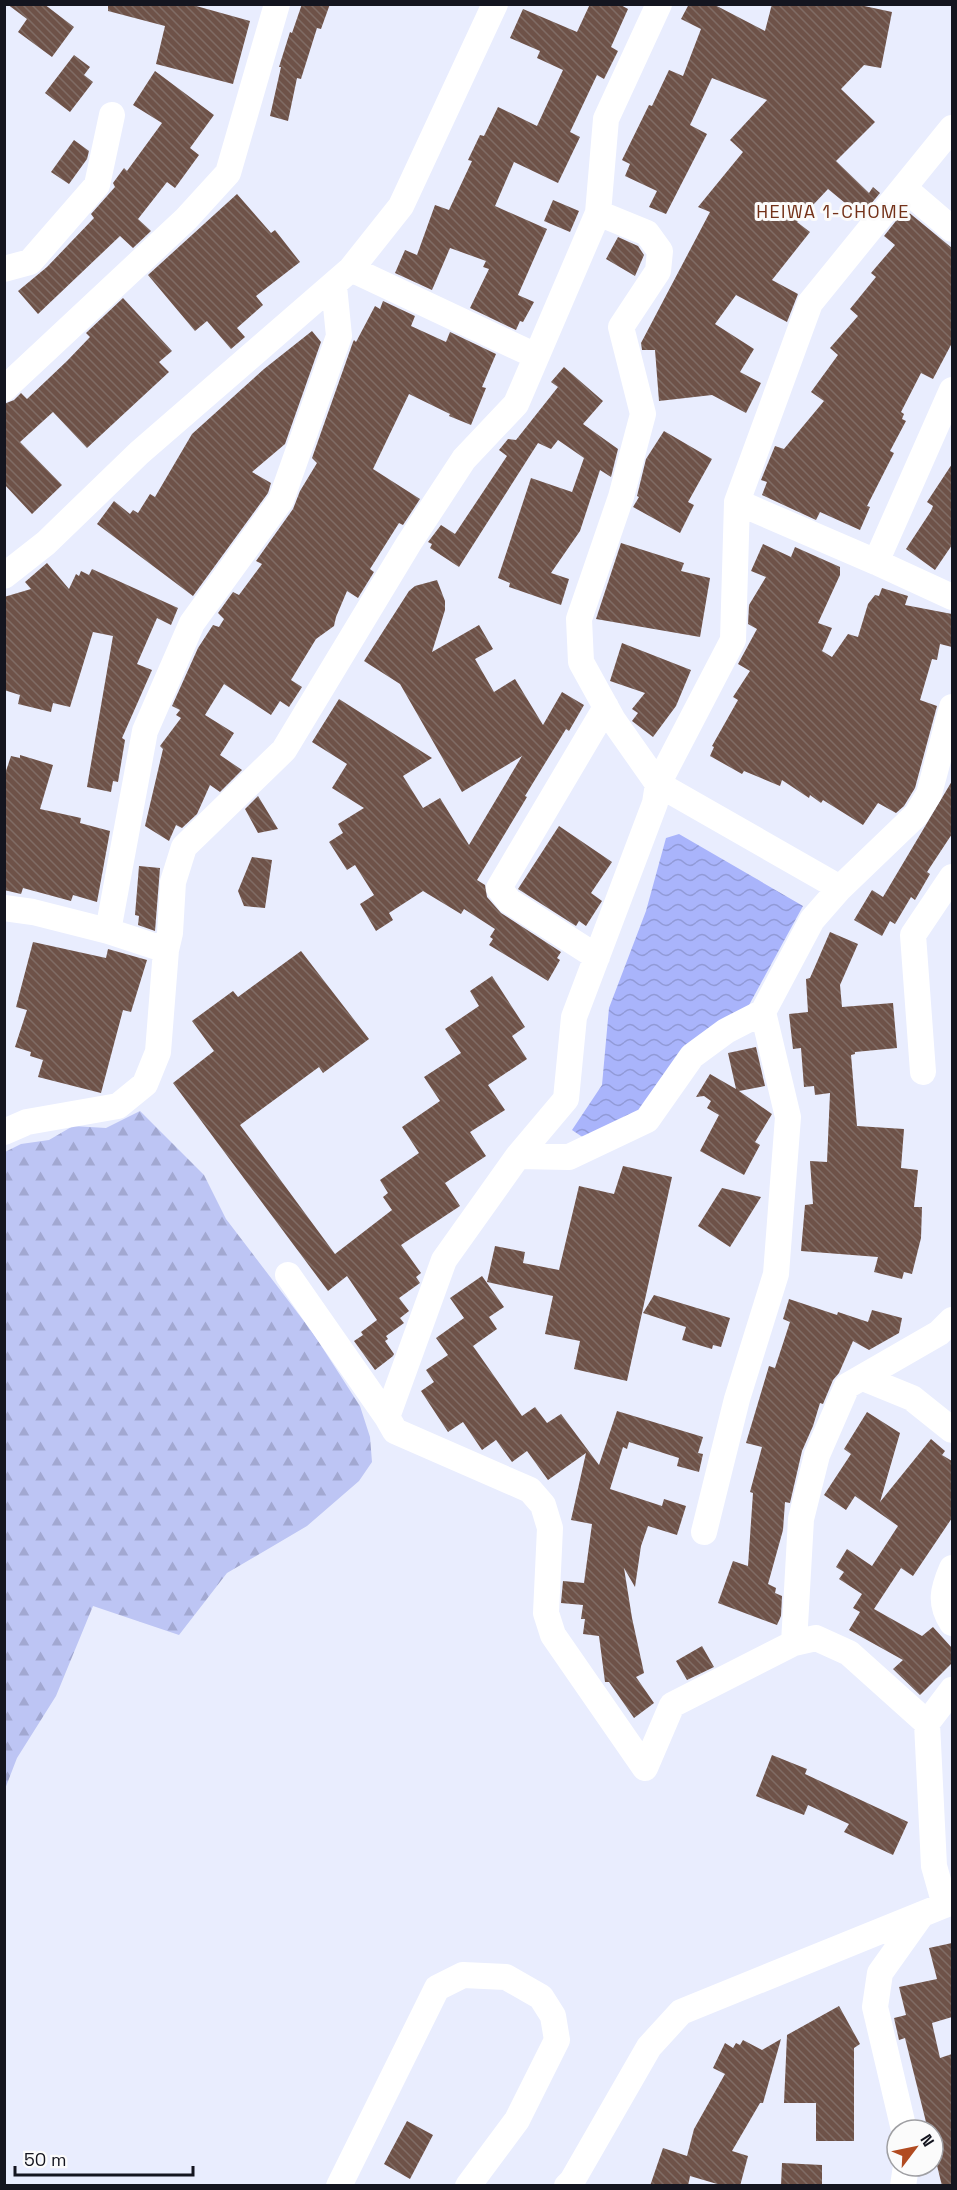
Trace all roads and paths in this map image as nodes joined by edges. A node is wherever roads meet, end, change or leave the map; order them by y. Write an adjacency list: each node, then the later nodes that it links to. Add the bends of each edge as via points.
1 (277, 4): 12 (street, via 228,173 186,219)
2 (495, 4): 10 (street, via 401,206)
3 (659, 4): 7 (street, via 606,118)
4 (112, 115): 9 (street, via 97,185 30,262)
5 (952, 128): 6 (street)
6 (904, 188): 8 (street); 14 (street, via 810,303)
7 (598, 213): 11 (street); 18 (street, via 646,233 660,251 658,271 621,327 643,414 621,497 579,619 581,662)
8 (952, 229)
9 (4, 269)
10 (343, 278): 11 (street); 16 (street, via 139,453 46,543); 24 (street, via 339,336 281,501 192,622 145,731)
11 (536, 357): 25 (street, via 516,404 464,459 284,750 184,848 173,882)
12 (4, 389)
13 (952, 390): 15 (street)
14 (737, 502): 15 (street); 20 (street, via 733,640)
15 (876, 562): 17 (street)
16 (4, 576)
17 (952, 597)
18 (606, 706): 20 (street); 26 (street, via 499,888 509,901)
19 (952, 707): 22 (street, via 928,794 916,815)
20 (658, 784): 22 (street); 26 (street, via 655,803)
21 (952, 877): 28 (street, via 913,934)
22 (840, 888): 27 (street, via 812,920)
23 (4, 908): 24 (street)
24 (108, 931): 25 (street)
25 (166, 950): 29 (street, via 158,1052 145,1084 118,1106 27,1122)
26 (597, 957): 30 (street, via 574,1017 566,1099)
27 (763, 1012): 30 (street, via 726,1031 692,1056 647,1120 569,1157); 36 (street, via 788,1117 776,1274 736,1399)
28 (923, 1072)
29 (4, 1132)
30 (518, 1156): 34 (street, via 444,1260)
31 (288, 1275): 34 (street)
32 (952, 1320): 33 (street, via 939,1334)
33 (863, 1378): 35 (street, via 912,1398); 39 (street, via 847,1386 817,1455 801,1519)
34 (387, 1417): 39 (street, via 395,1431 530,1490 543,1505 550,1528 546,1613 553,1635 645,1768 672,1705)
35 (952, 1430)
36 (704, 1532)
37 (952, 1568): 38 (street, via 943,1590 945,1612)
38 (952, 1623)
39 (794, 1643): 41 (street, via 816,1638 849,1653)
40 (952, 1690): 41 (street)
41 (927, 1723): 42 (street, via 934,1866)
42 (940, 1907): 43 (street, via 880,1973 875,2007); 46 (street, via 681,2012 650,2047)
43 (901, 2118)
44 (339, 2186): 45 (street, via 436,1988 463,1975 506,1977 541,1997 554,2016 557,2040 518,2120)
45 (468, 2186)
46 (567, 2186)

